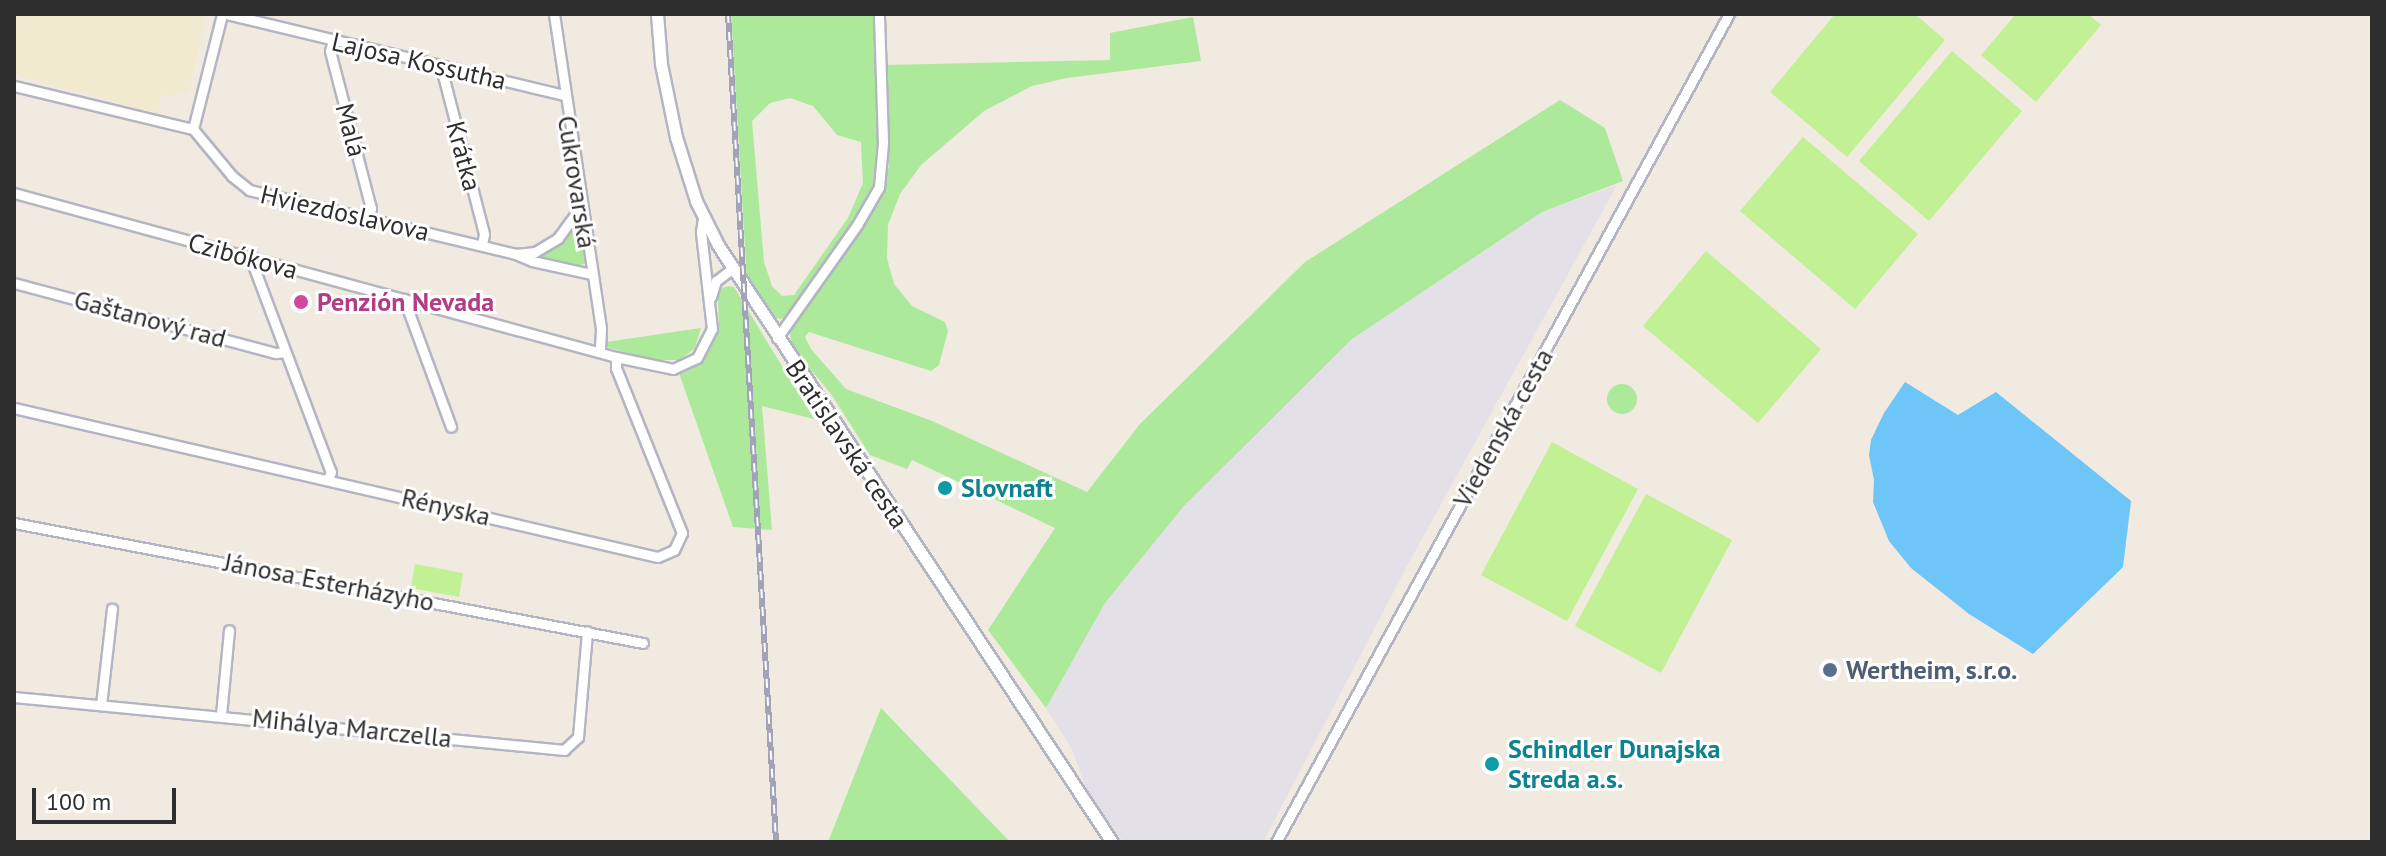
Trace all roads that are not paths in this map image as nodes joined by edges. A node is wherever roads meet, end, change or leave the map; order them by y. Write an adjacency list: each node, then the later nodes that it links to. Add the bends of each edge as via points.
1 (224, 14): 6 (street, Lajosa Kossutha); 10 (street)
2 (554, 14): 9 (street, Cukrovarská)
3 (657, 14): 13 (street, Bratislavská cesta, via 667,101)
4 (879, 14): 23 (street, via 879,187)
5 (1729, 14): 39 (street, Viedenská cesta)
6 (333, 40): 7 (street, Lajosa Kossutha); 14 (street, Malá, via 330,51 371,208)
7 (444, 67): 9 (street, Lajosa Kossutha); 15 (street, Krátka, via 484,234)
8 (14, 86): 10 (street)
9 (564, 95): 12 (street, Cukrovarská)
10 (193, 129): 14 (street, Hviezdoslavova, via 249,190)
11 (14, 193): 17 (street, Czibókova)
12 (581, 197): 16 (street, via 558,238 535,252); 19 (street, Cukrovarská)
13 (703, 217): 18 (street, Bratislavská cesta); 22 (street, Czibókova)
14 (369, 219): 15 (street, Hviezdoslavova)
15 (482, 245): 16 (street, Hviezdoslavova)
16 (515, 254): 19 (street, Hviezdoslavova)
17 (254, 258): 21 (street, Czibókova); 25 (street)
18 (732, 269): 22 (street, via 716,281); 23 (street, Bratislavská cesta)
19 (591, 274): 24 (street, Cukrovarská)
20 (14, 283): 25 (street, Gaštanový rad)
21 (404, 299): 24 (street, Czibókova); 28 (street)
22 (710, 299): 26 (street, Czibókova, via 709,339 687,365 660,368)
23 (777, 338): 38 (street, Bratislavská cesta)
24 (600, 350): 26 (street, Czibókova)
25 (285, 352): 29 (street, via 331,472)
26 (616, 357): 29 (street, Rényska, via 682,533 674,550 658,557)
27 (14, 408): 29 (street, Rényska)
28 (451, 427)
29 (328, 479)
30 (14, 523): 33 (street, Jánosa Esterházyho)
31 (112, 609): 36 (street)
32 (229, 630): 37 (street)
33 (587, 631): 34 (street, Jánosa Esterházyho); 37 (street, Mihálya Marczella, via 578,737 564,750)
34 (643, 643)
35 (14, 697): 36 (street, Mihálya Marczella)
36 (101, 705): 37 (street, Mihálya Marczella)
37 (221, 715)
38 (1112, 842)
39 (1276, 842)

